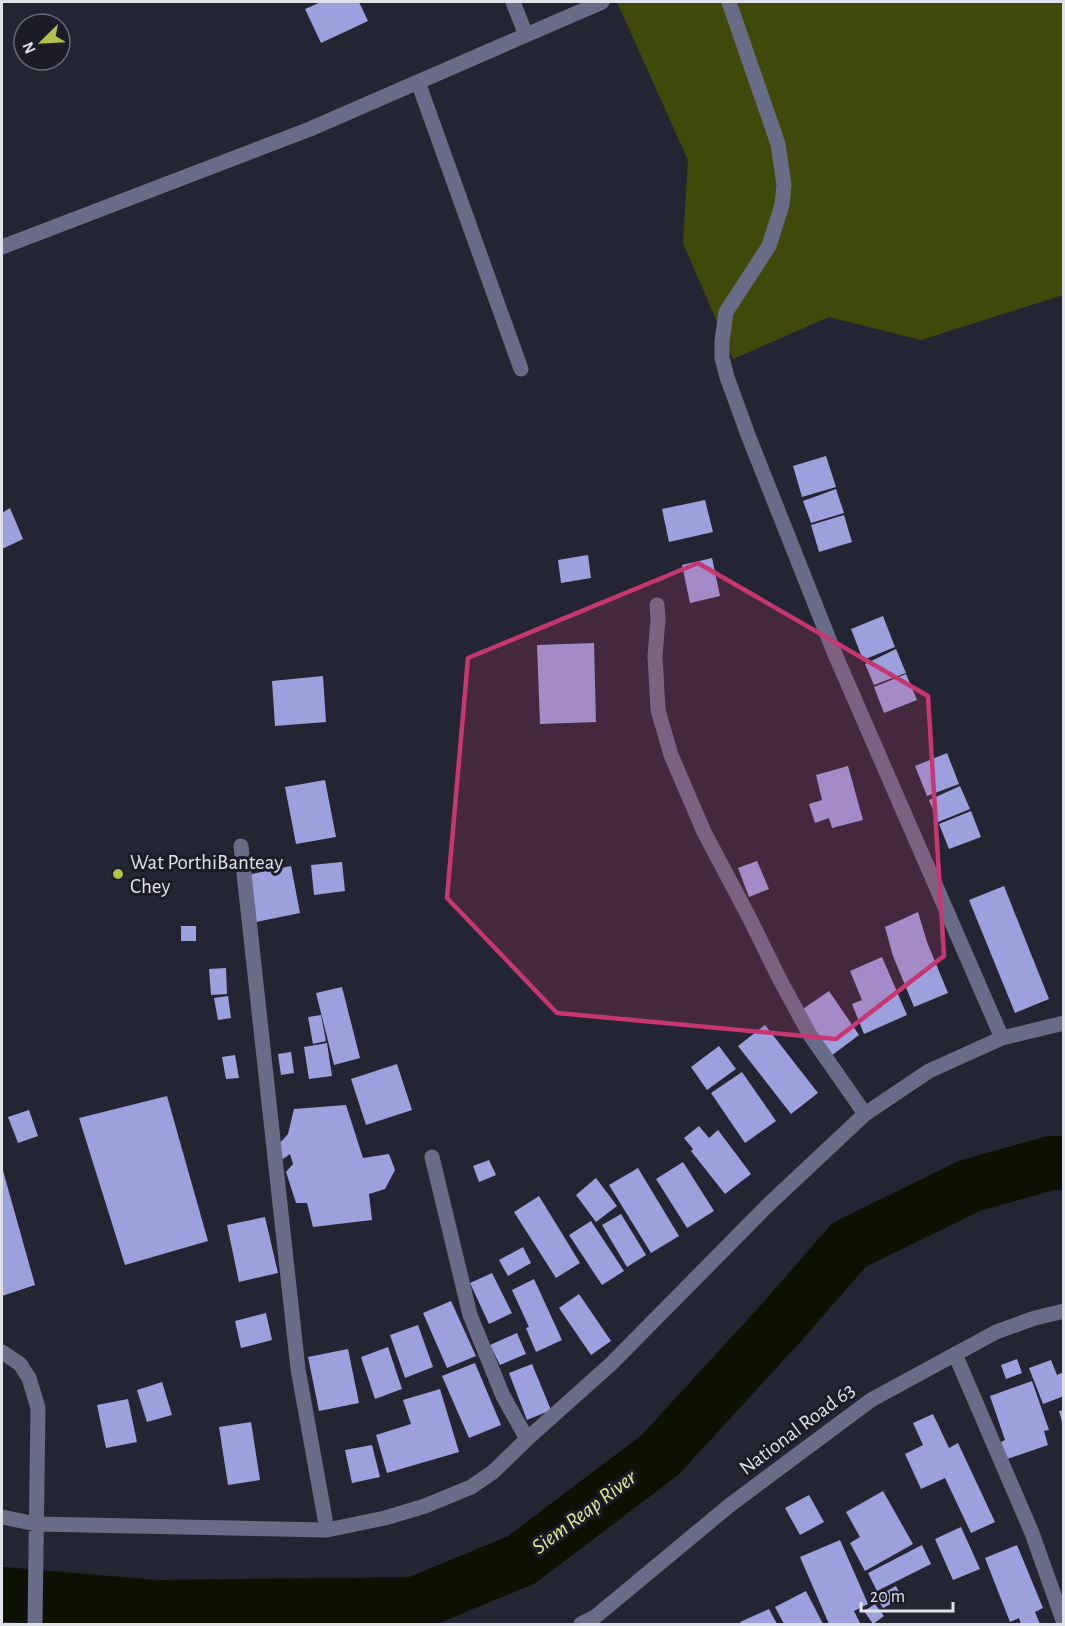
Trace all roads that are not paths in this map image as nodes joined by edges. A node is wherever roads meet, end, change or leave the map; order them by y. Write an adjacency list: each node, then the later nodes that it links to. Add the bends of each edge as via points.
1 (513, 2): 4 (street)
2 (602, 2): 4 (street)
3 (729, 2): 11 (street, via 778,144 784,185 769,246 726,312 722,358 748,435 834,652)
4 (526, 35): 5 (street)
5 (418, 82): 6 (street, via 310,129); 7 (street)
6 (2, 247)
7 (521, 369)
8 (657, 605): 12 (street, via 658,710 671,755 704,832 780,980 810,1035)
9 (241, 846): 20 (street, via 298,1368)
10 (1064, 1023): 11 (street)
11 (1002, 1038): 12 (street, via 929,1071)
12 (865, 1114): 17 (street, via 768,1205 611,1364)
13 (432, 1156): 17 (street, via 470,1315 503,1396)
14 (1064, 1311): 16 (street, National Road 63, via 996,1332)
15 (2, 1352): 19 (street, via 25,1371 38,1408)
16 (955, 1354): 21 (street, via 1032,1533); 23 (street, National Road 63, via 871,1400 730,1505 595,1617)
17 (527, 1439): 20 (street, via 471,1487 385,1518)
18 (2, 1517): 19 (street)
19 (36, 1524): 20 (street); 22 (street)
20 (327, 1530)
21 (1064, 1623)
22 (35, 1624)
23 (581, 1624)

